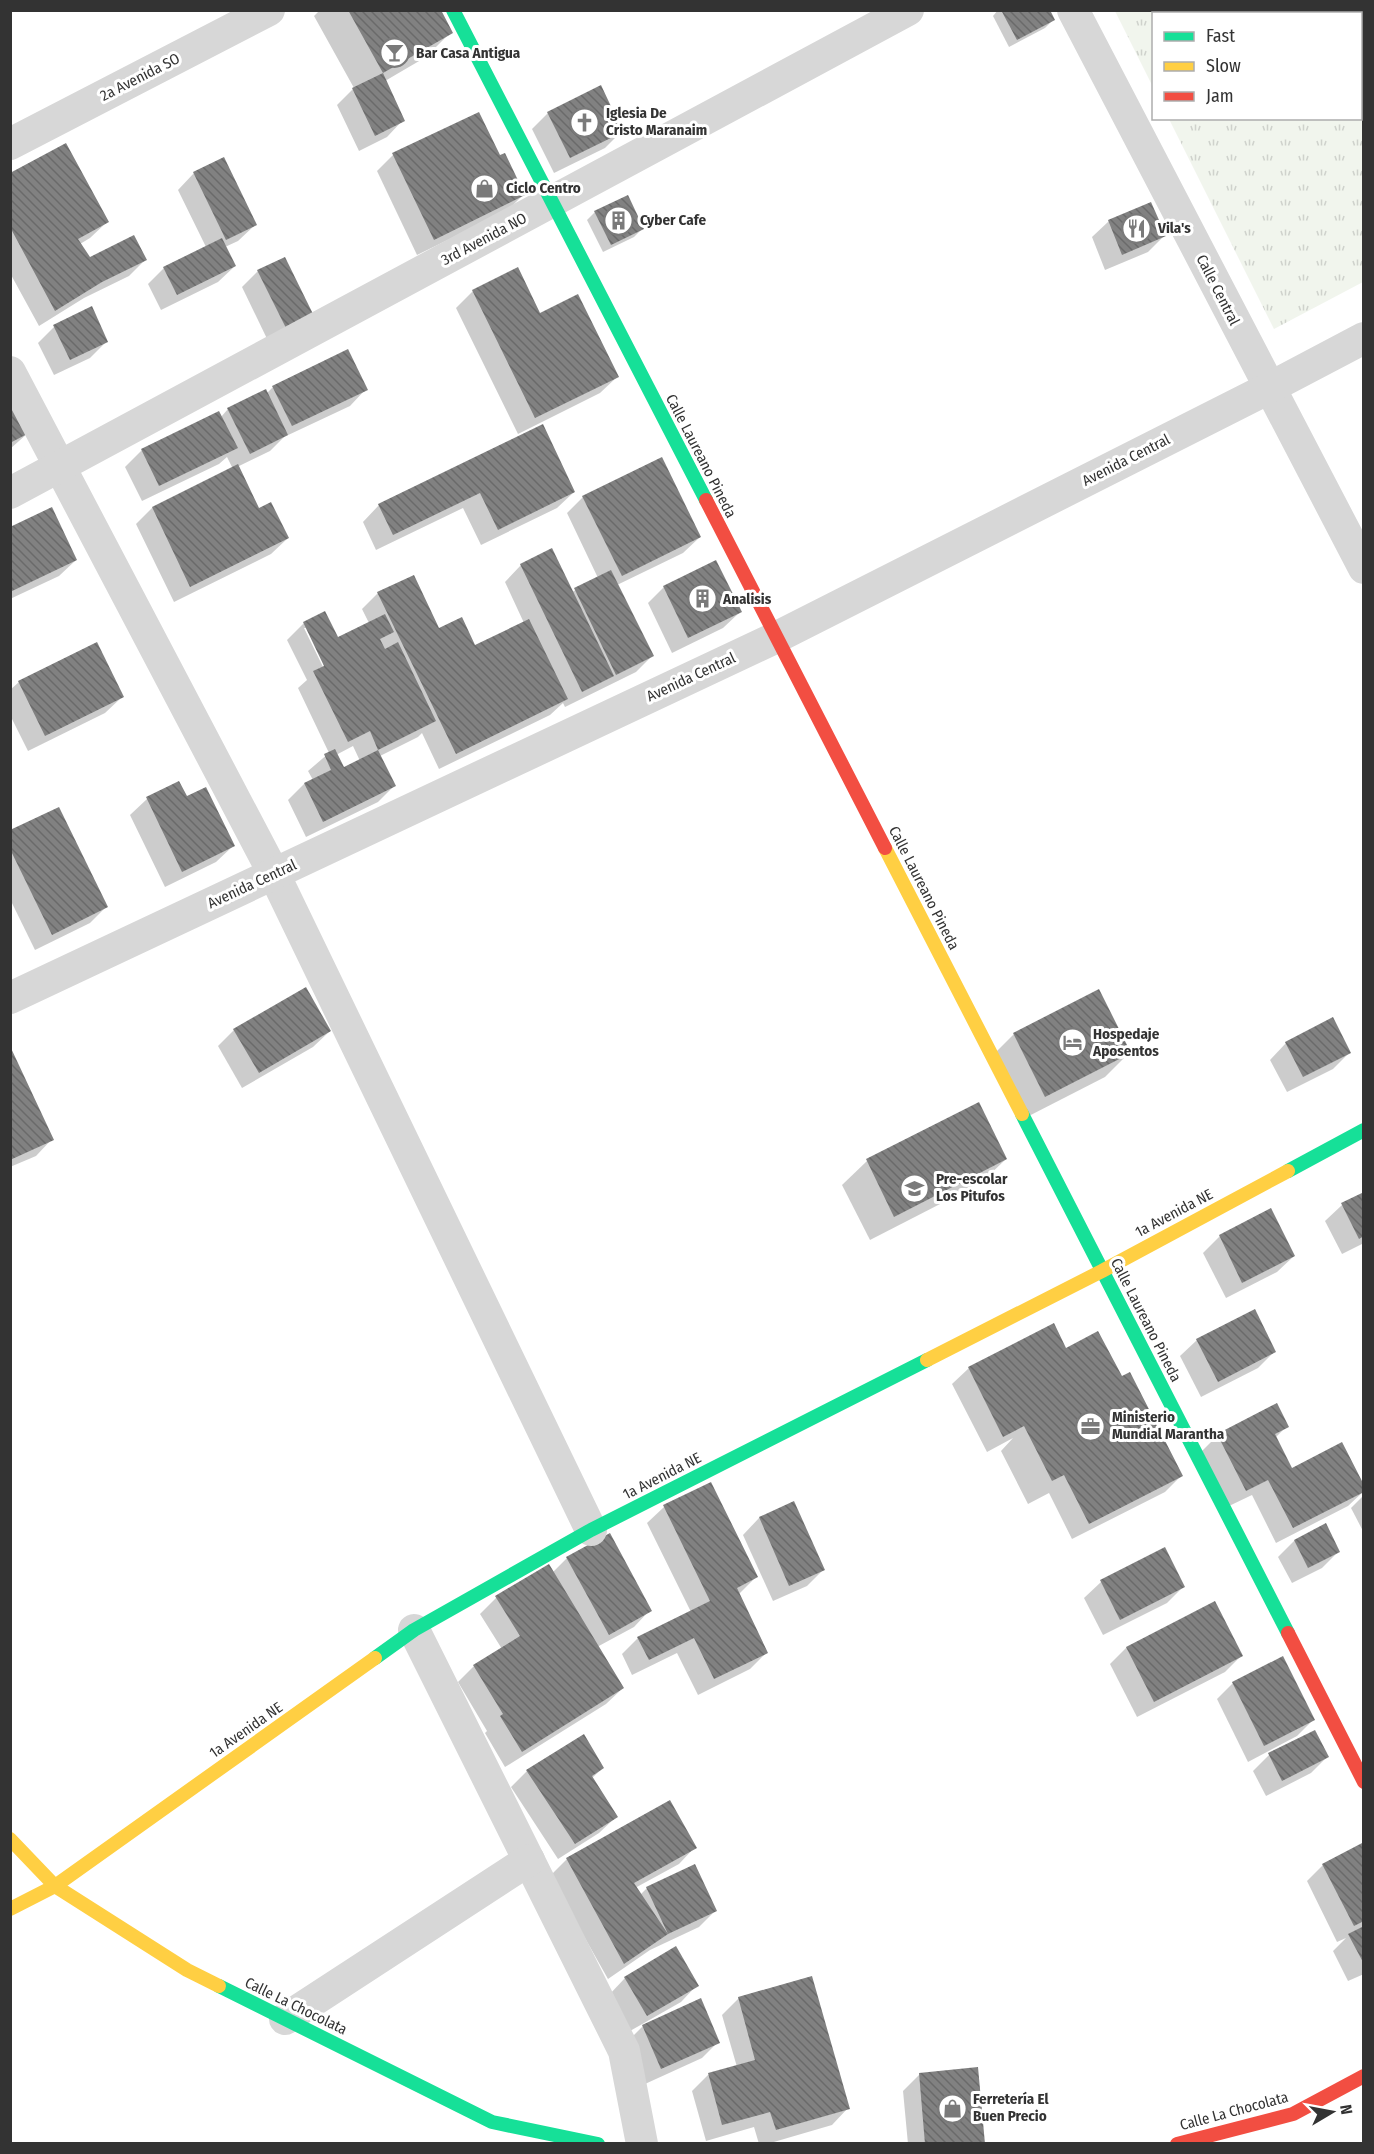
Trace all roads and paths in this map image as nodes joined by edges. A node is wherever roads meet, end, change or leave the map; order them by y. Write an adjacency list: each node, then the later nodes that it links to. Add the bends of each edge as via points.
1 (269, 10): 5 (street, 2a Avenida SO)
2 (453, 10): 6 (street, Calle Laureano Pineda)
3 (908, 10): 6 (street, 3rd Avenida NO)
4 (1073, 10): 9 (street, Calle Central)
5 (10, 144)
6 (551, 203): 10 (street, 3rd Avenida NO); 13 (street, Calle Laureano Pineda)
7 (1364, 338): 9 (street, Avenida Central)
8 (10, 372): 10 (street)
9 (1269, 388): 12 (street, Calle Central); 13 (street, Avenida Central)
10 (60, 467): 11 (street, 3rd Avenida NO); 14 (street)
11 (10, 493)
12 (1364, 568)
13 (777, 637): 14 (street, Avenida Central); 17 (street, Calle Laureano Pineda)
14 (274, 873): 15 (street, Avenida Central); 18 (street)
15 (10, 998)
16 (1364, 1130): 17 (street, 1a Avenida NE)
17 (1102, 1271): 18 (street, 1a Avenida NE); 20 (street, Calle Laureano Pineda)
18 (591, 1530): 19 (street, 1a Avenida NE)
19 (414, 1630): 22 (street); 23 (street, 1a Avenida NE)
20 (1364, 1782)
21 (10, 1839): 23 (street, Calle La Chocolata)
22 (529, 1860): 25 (street); 28 (street, via 624,2051)
23 (55, 1886): 24 (street, 1a Avenida NE); 25 (street, Calle La Chocolata, via 187,1970)
24 (10, 1909)
25 (285, 2019): 27 (street, Calle La Chocolata, via 492,2122)
26 (1364, 2076): 29 (street, Calle La Chocolata, via 1293,2114)
27 (598, 2144)
28 (642, 2144)
29 (1177, 2144)

